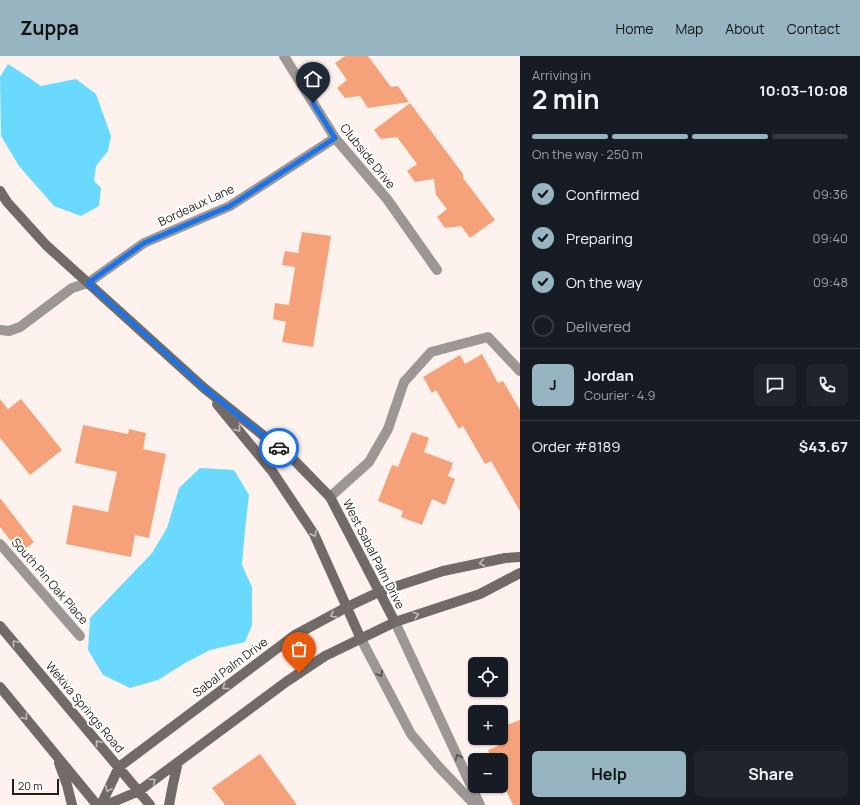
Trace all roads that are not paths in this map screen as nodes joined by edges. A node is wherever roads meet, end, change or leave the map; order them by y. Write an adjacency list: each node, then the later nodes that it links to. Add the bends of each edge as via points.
1 (284, 56): 2 (street, Clubside Drive)
2 (335, 138): 4 (street, Clubside Drive, via 387,199); 5 (street, Bordeaux Lane, via 230,206 144,243)
3 (0, 191): 5 (street, West Sabal Palm Drive, via 46,245)
4 (436, 270)
5 (88, 283): 6 (street, Bordeaux Lane, via 72,288 20,327 9,331); 8 (street, West Sabal Palm Drive)
6 (0, 330)
7 (520, 371): 9 (street, via 488,337 431,352 404,382 388,430 369,462)
8 (204, 388): 9 (street, West Sabal Palm Drive, via 294,460); 14 (street, West Sabal Palm Drive, one-way to 14, via 272,471 314,534)
9 (330, 497): 13 (street, West Sabal Palm Drive)
10 (0, 544): 17 (street, South Pin Oak Place)
11 (520, 557): 13 (street, Sabal Palm Drive, one-way to 13, via 443,571)
12 (520, 573): 15 (street, one-way to 12, via 480,594)
13 (379, 592): 14 (street, Sabal Palm Drive); 15 (street, West Sabal Palm Drive)
14 (347, 607): 18 (street, West Sabal Palm Drive); 22 (street, Sabal Palm Drive, one-way to 22, via 295,636)
15 (394, 622): 18 (street); 31 (street, one-way to 15)
16 (0, 626): 22 (street, Wekiva Springs Road, one-way to 16)
17 (80, 636)
18 (361, 639): 21 (street, via 325,656 286,682); 30 (street, one-way to 30, via 411,734)
19 (0, 687): 20 (street, one-way to 20)
20 (57, 756): 24 (street); 25 (street)
21 (178, 762): 23 (street, one-way to 21); 29 (street)
22 (119, 767): 23 (street, Wekiva Springs Road); 26 (street, Sabal Palm Drive, one-way to 26)
23 (139, 791): 27 (street); 28 (street, Wekiva Springs Road)
24 (72, 805)
25 (97, 805)
26 (101, 805)
27 (106, 805)
28 (150, 805)
29 (169, 805)
30 (475, 805)
31 (480, 805)

